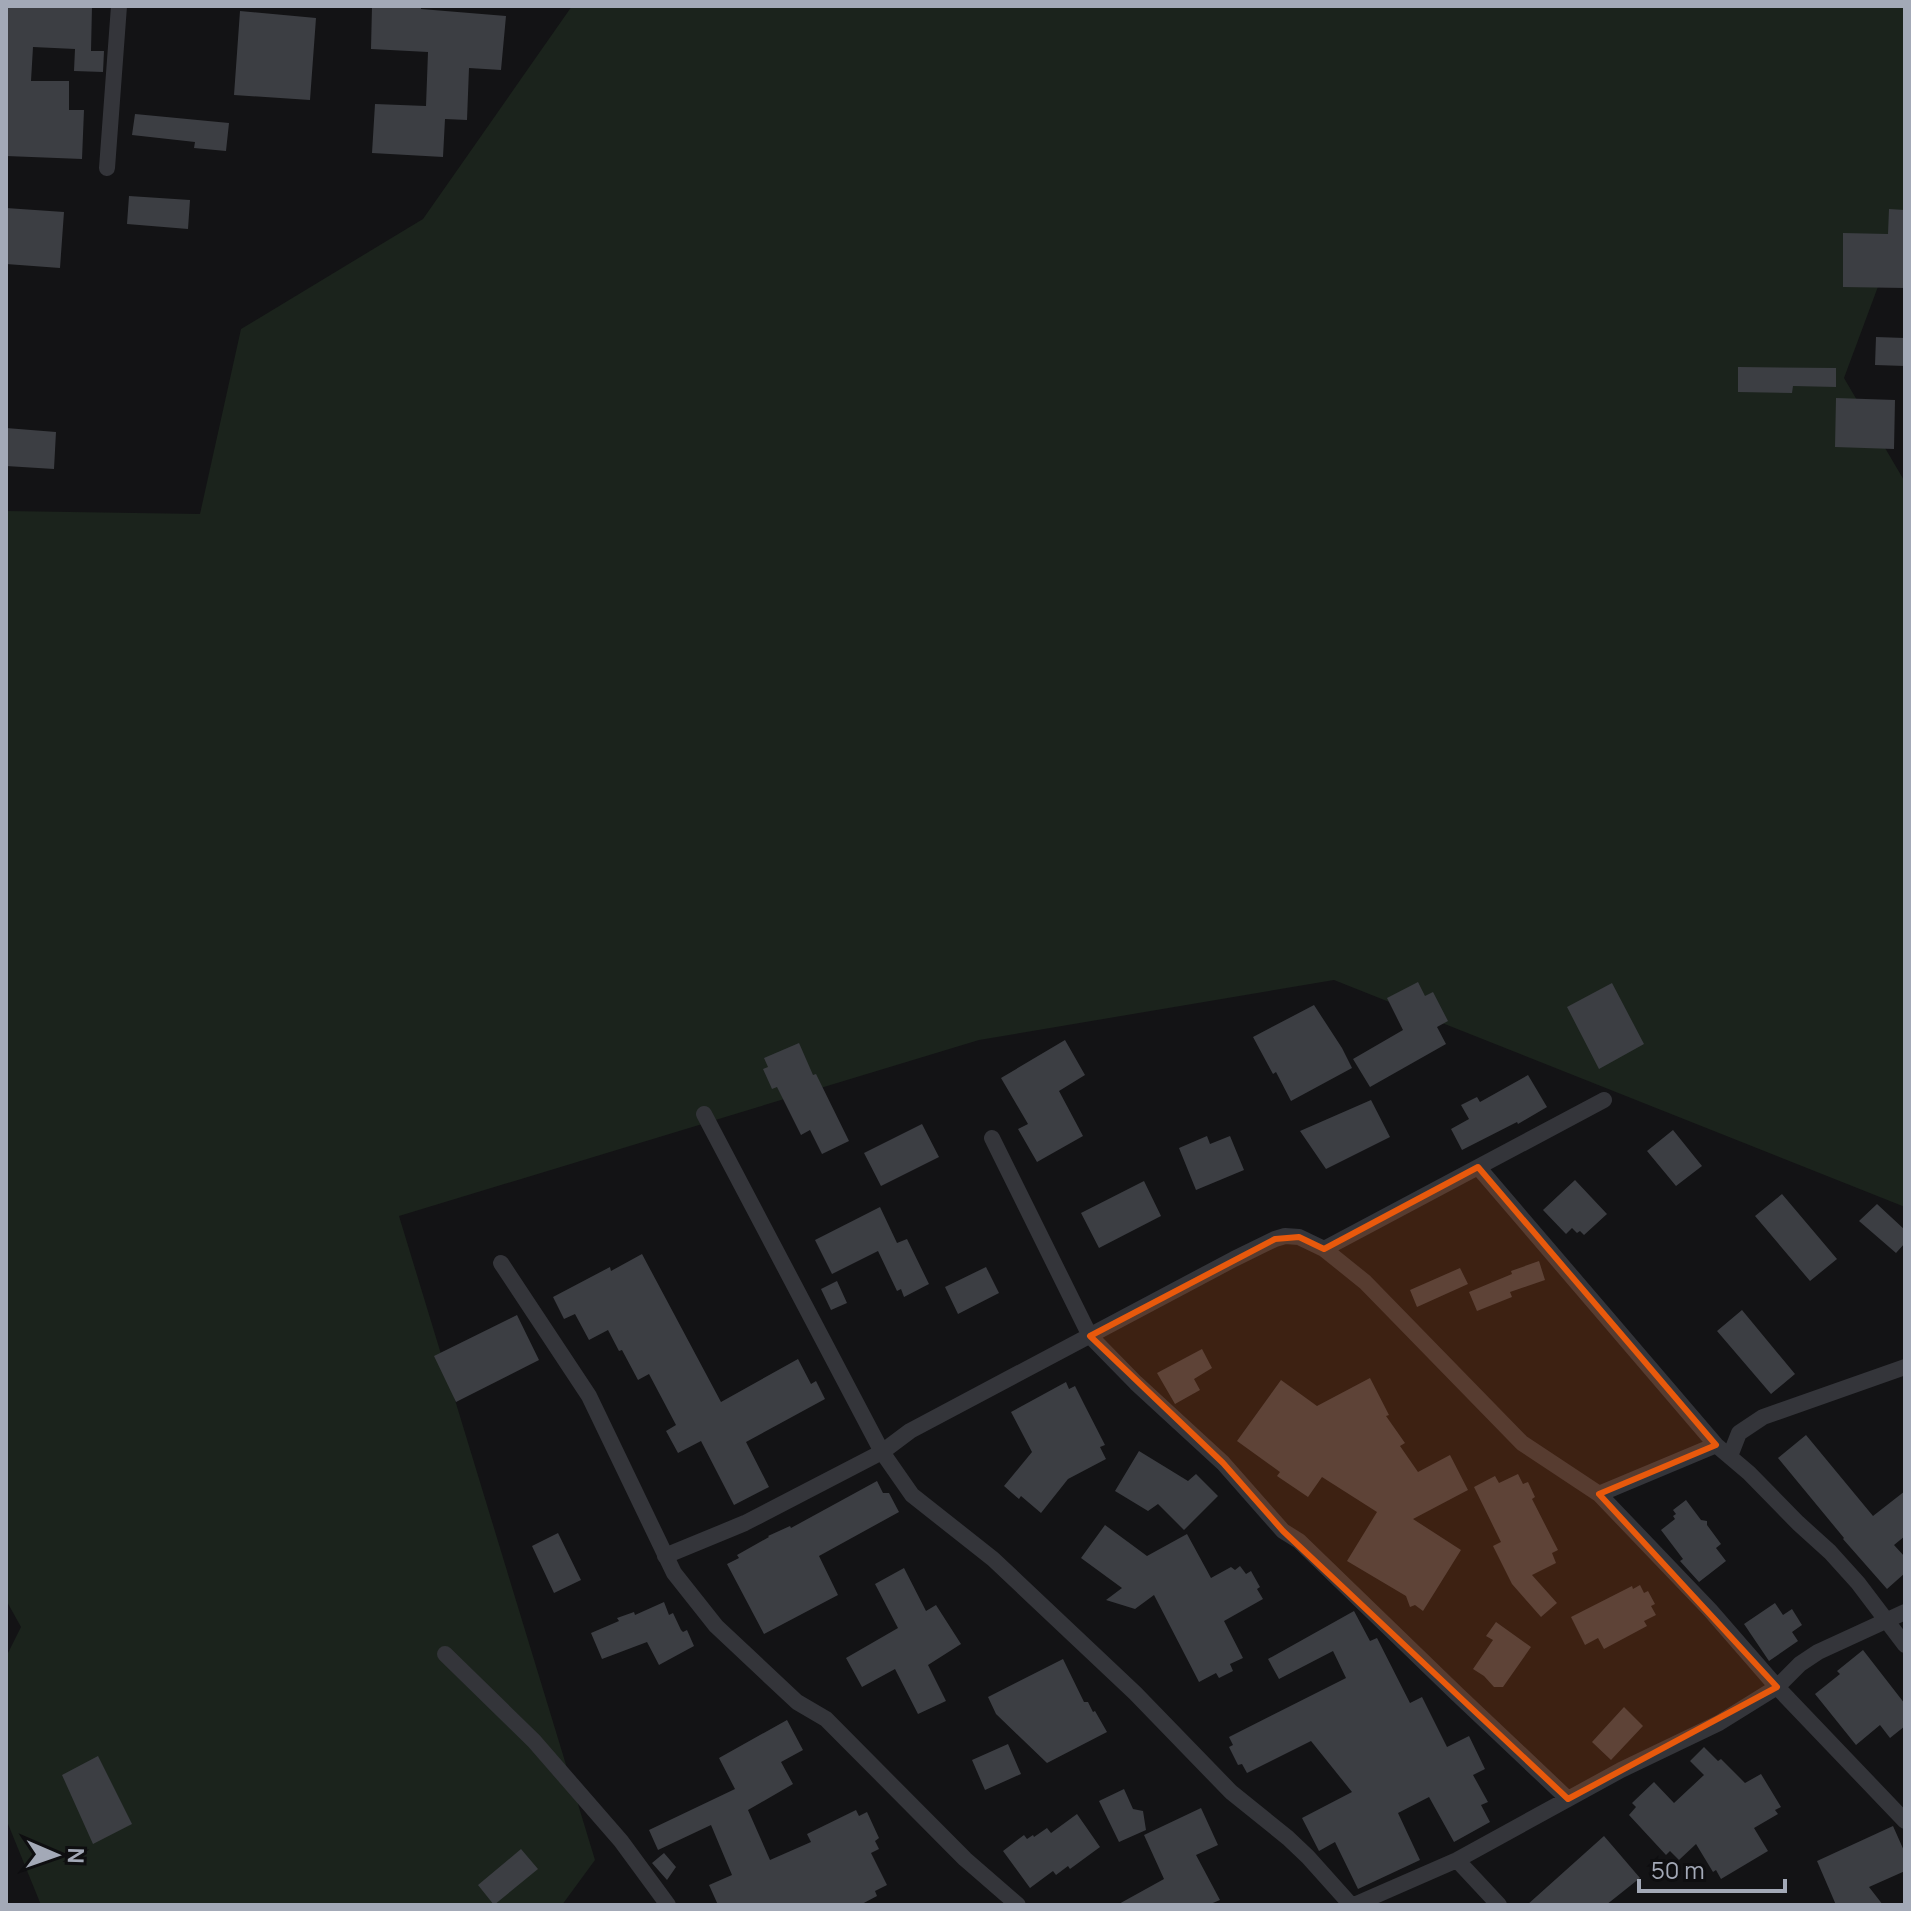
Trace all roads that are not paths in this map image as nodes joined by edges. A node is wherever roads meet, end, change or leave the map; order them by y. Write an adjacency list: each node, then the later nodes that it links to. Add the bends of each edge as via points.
1 (119, 6): 2 (street)
2 (107, 168)
3 (1604, 1100): 6 (street)
4 (704, 1114): 12 (street)
5 (992, 1138): 9 (street)
6 (1478, 1167): 7 (street); 11 (street)
7 (1324, 1249): 9 (street, via 1299,1237 1275,1239); 14 (street, via 1365,1282 1522,1443)
8 (501, 1263): 15 (street, via 589,1396)
9 (1090, 1336): 12 (street, via 910,1431); 21 (street, via 1232,1472 1283,1531)
10 (1905, 1367): 13 (street, via 1763,1417 1739,1433)
11 (1716, 1445): 13 (street); 14 (street)
12 (882, 1452): 15 (street, via 745,1523); 26 (street, via 912,1495 993,1559)
13 (1730, 1456): 17 (street, via 1830,1552)
14 (1599, 1494): 20 (street)
15 (665, 1556): 25 (street, via 716,1626 797,1702 826,1719)
16 (1905, 1612): 17 (street)
17 (1887, 1621): 18 (street); 20 (street, via 1818,1652)
18 (1905, 1645)
19 (445, 1654): 24 (street, via 534,1741 621,1841)
20 (1777, 1687): 21 (street, via 1719,1723); 22 (street)
21 (1568, 1799): 23 (street)
22 (1905, 1821)
23 (1457, 1860): 26 (street); 27 (street)
24 (668, 1905)
25 (1018, 1905)
26 (1353, 1905)
27 (1499, 1905)

